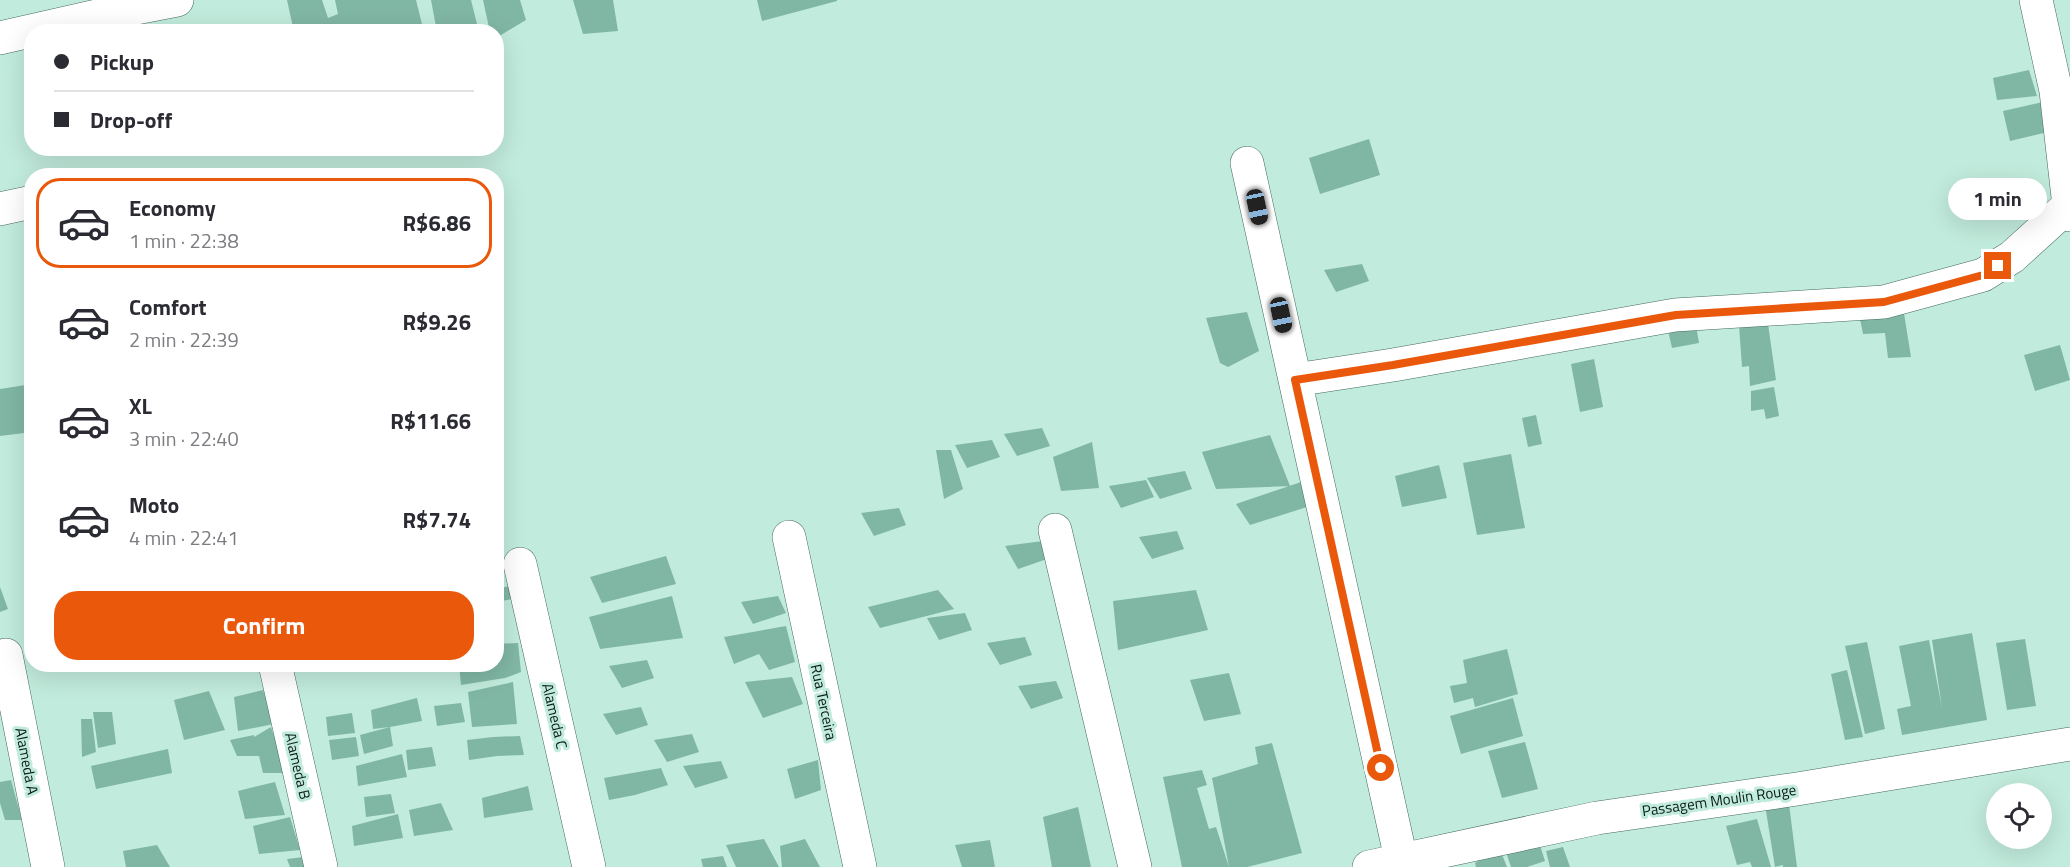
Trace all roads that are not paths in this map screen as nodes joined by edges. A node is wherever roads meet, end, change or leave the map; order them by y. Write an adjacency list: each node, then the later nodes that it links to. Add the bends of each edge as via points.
1 (177, 0): 3 (street)
2 (2036, 0): 9 (street, via 2056,91)
3 (62, 24)
4 (24, 33): 5 (street)
5 (0, 38)
6 (1247, 163): 10 (street)
7 (24, 204): 8 (street)
8 (0, 209)
9 (2069, 211): 10 (street, via 1983,275 1884,302 1676,315)
10 (1295, 380): 17 (street)
11 (1055, 530): 22 (street)
12 (789, 537): 21 (street, Rua Terceira)
13 (520, 564): 20 (street, Alameda C)
14 (6, 655): 18 (street, Alameda A)
15 (277, 672): 19 (street, Alameda B)
16 (2070, 744): 17 (street, Passagem Moulin Rouge, via 1597,818)
17 (1401, 859): 23 (street, Passagem Moulin Rouge)
18 (48, 867)
19 (321, 867)
20 (589, 867)
21 (860, 867)
22 (1135, 867)
23 (1369, 867)

